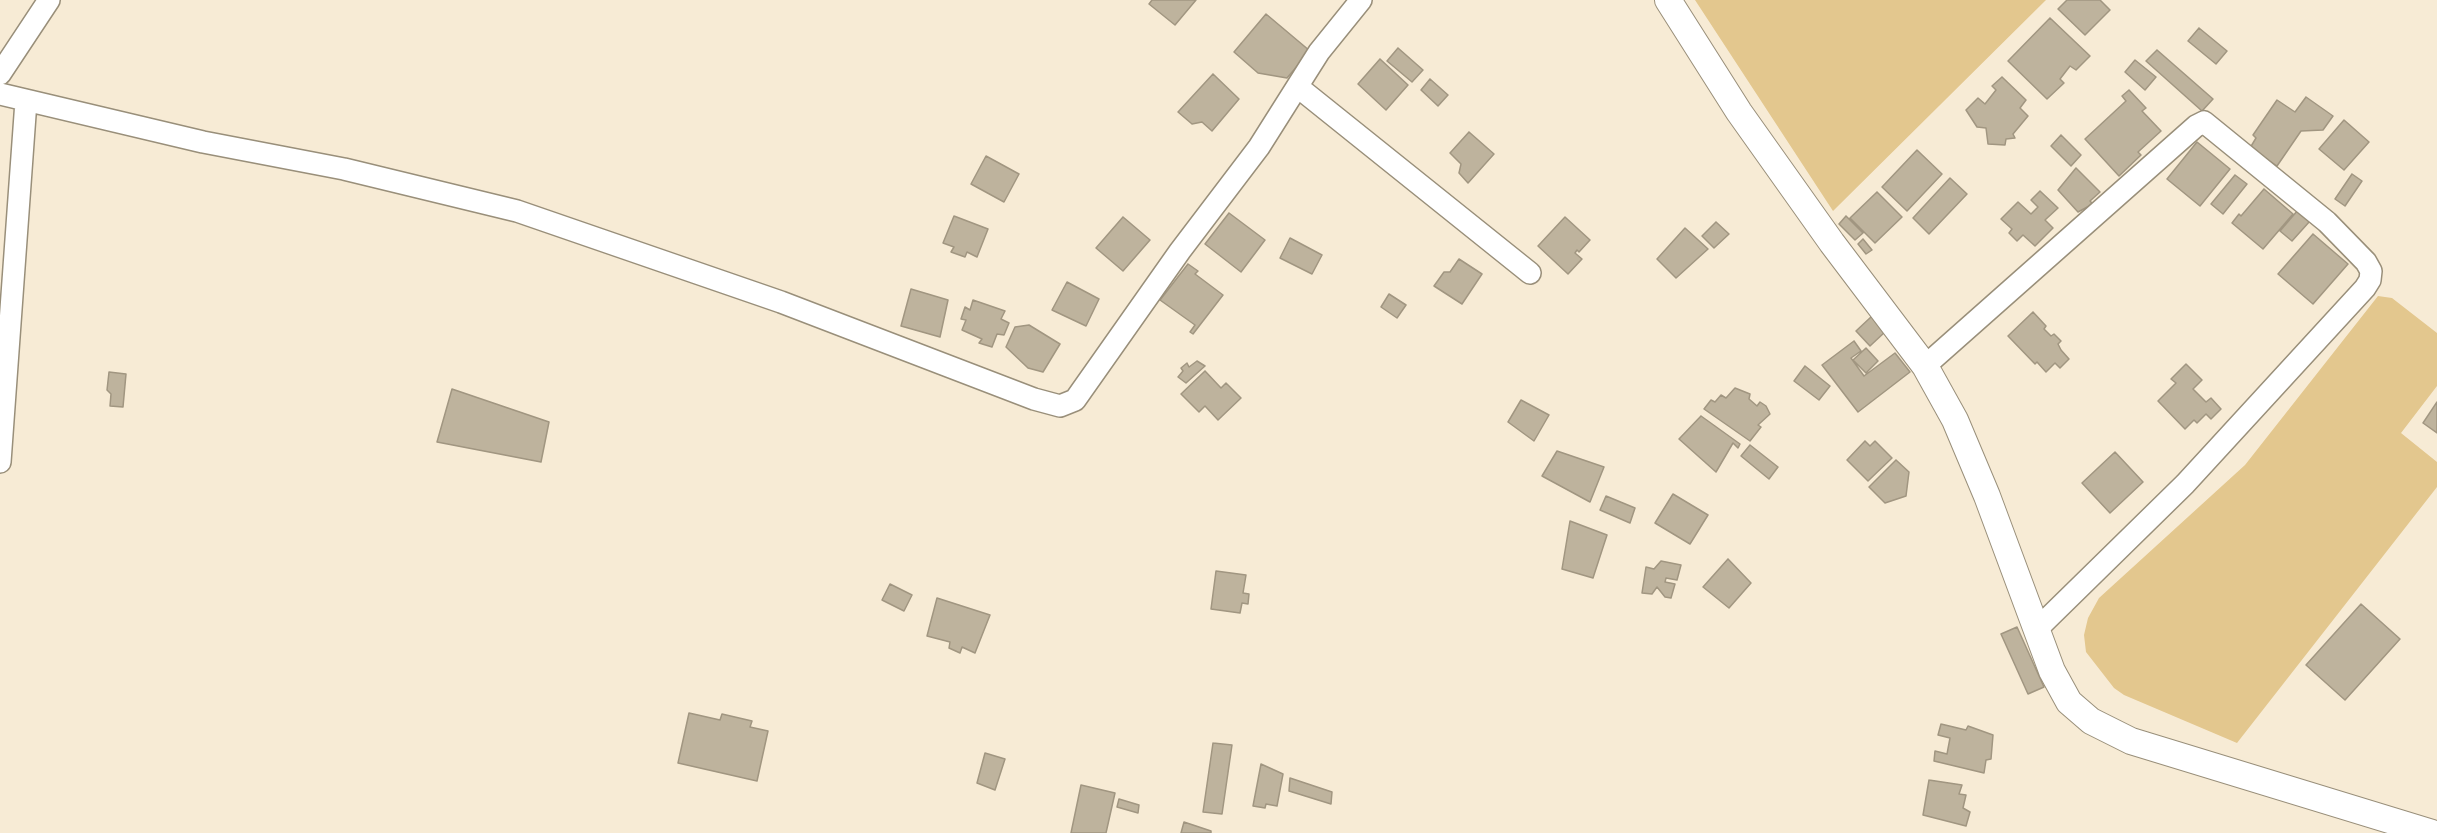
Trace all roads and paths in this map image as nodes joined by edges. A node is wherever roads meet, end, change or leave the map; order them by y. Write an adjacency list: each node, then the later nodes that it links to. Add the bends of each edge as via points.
1 (49, 0): 4 (street)
2 (1361, 0): 5 (street, via 1319,52)
3 (1668, 0): 9 (main road, via 1819,225)
4 (0, 74)
5 (1298, 87): 7 (street, via 1259,147 1075,399 1060,406 781,302 518,211 344,169); 8 (street)
6 (0, 94): 7 (street)
7 (26, 101): 10 (street)
8 (1530, 273)
9 (1925, 366): 11 (main road, via 1959,430); 11 (street, via 2204,122 2327,222 2371,271 2366,288 2185,484)
10 (0, 462)
11 (2036, 630): 12 (main road, via 2060,689 2080,712 2111,733)
12 (2406, 829): 13 (main road)
13 (2432, 833)

